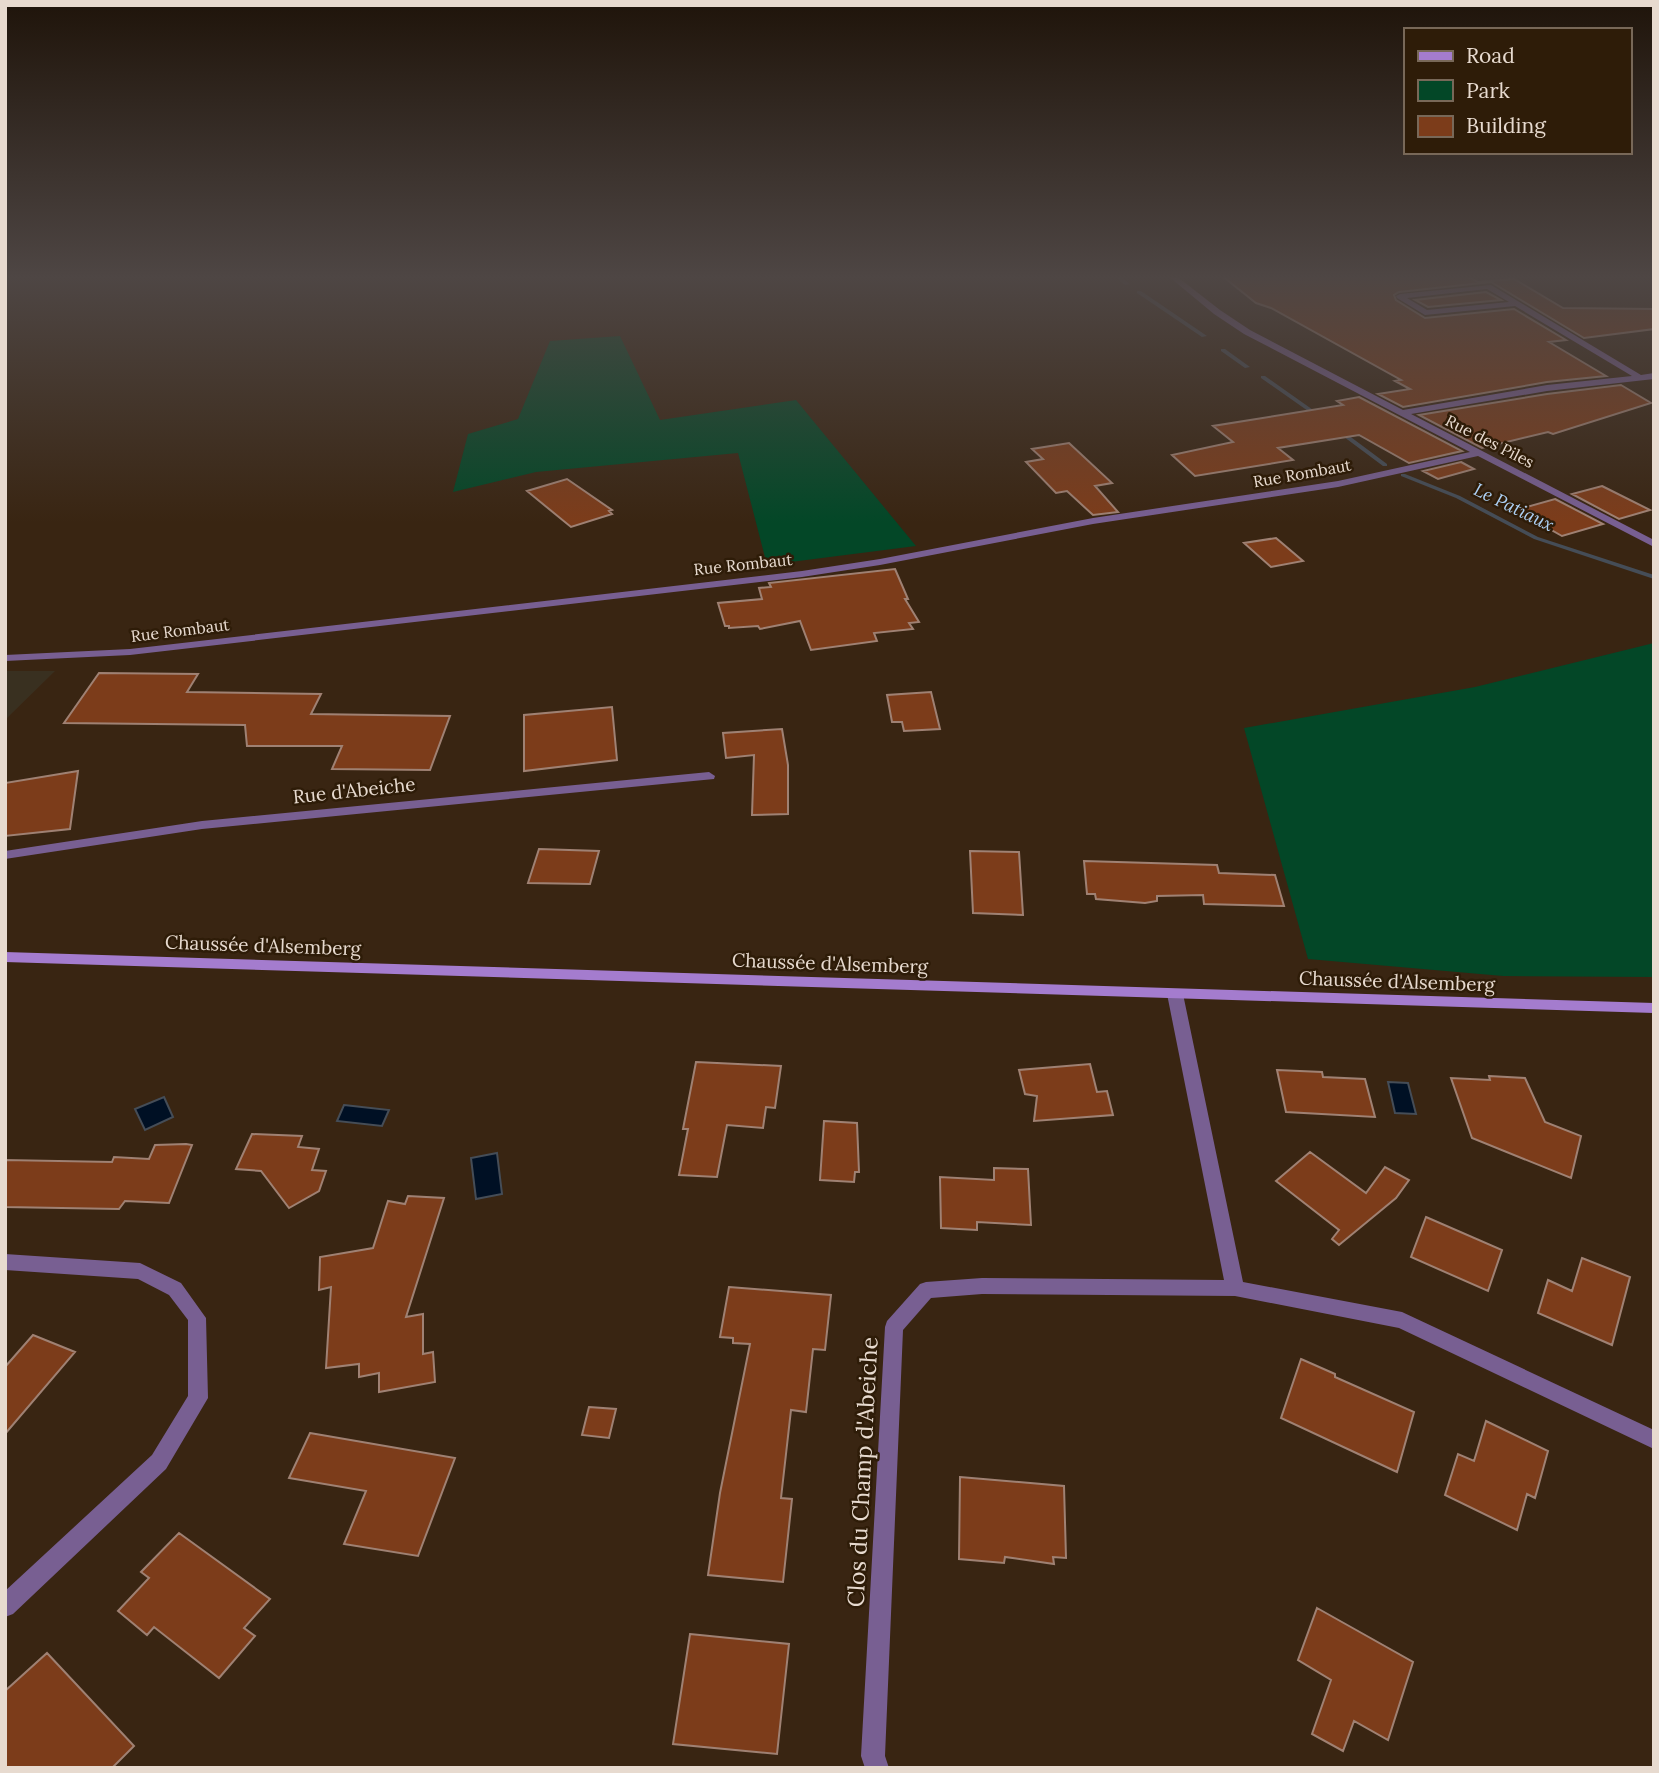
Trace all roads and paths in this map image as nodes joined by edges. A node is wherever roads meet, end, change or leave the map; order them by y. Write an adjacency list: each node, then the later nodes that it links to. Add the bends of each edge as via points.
1 (1297, 358): 5 (street, Rue des Piles)
2 (1607, 358): 3 (street)
3 (1638, 376): 4 (street); 5 (street)
4 (1654, 376)
5 (1401, 413): 6 (street, Rue des Piles)
6 (1478, 453): 7 (street, Rue des Piles); 8 (street, Rue Rombaut, via 1338,484 1093,521 802,574 130,652)
7 (1654, 544)
8 (5, 658)
9 (709, 776): 10 (street, Rue d'Abeiche, via 202,825)
10 (5, 855)
11 (5, 957): 12 (main road, Chaussée d'Alsemberg)
12 (1175, 994): 13 (main road, Chaussée d'Alsemberg); 15 (street)
13 (1654, 1008)
14 (5, 1262): 17 (street, via 141,1271 175,1289 197,1318 198,1398 159,1462)
15 (1236, 1288): 16 (street, Clos du Champ d'Abeiche, via 1402,1320); 18 (street, Clos du Champ d'Abeiche, via 982,1286 926,1290 894,1327 873,1756)
16 (1654, 1440)
17 (5, 1606)
18 (877, 1768)

